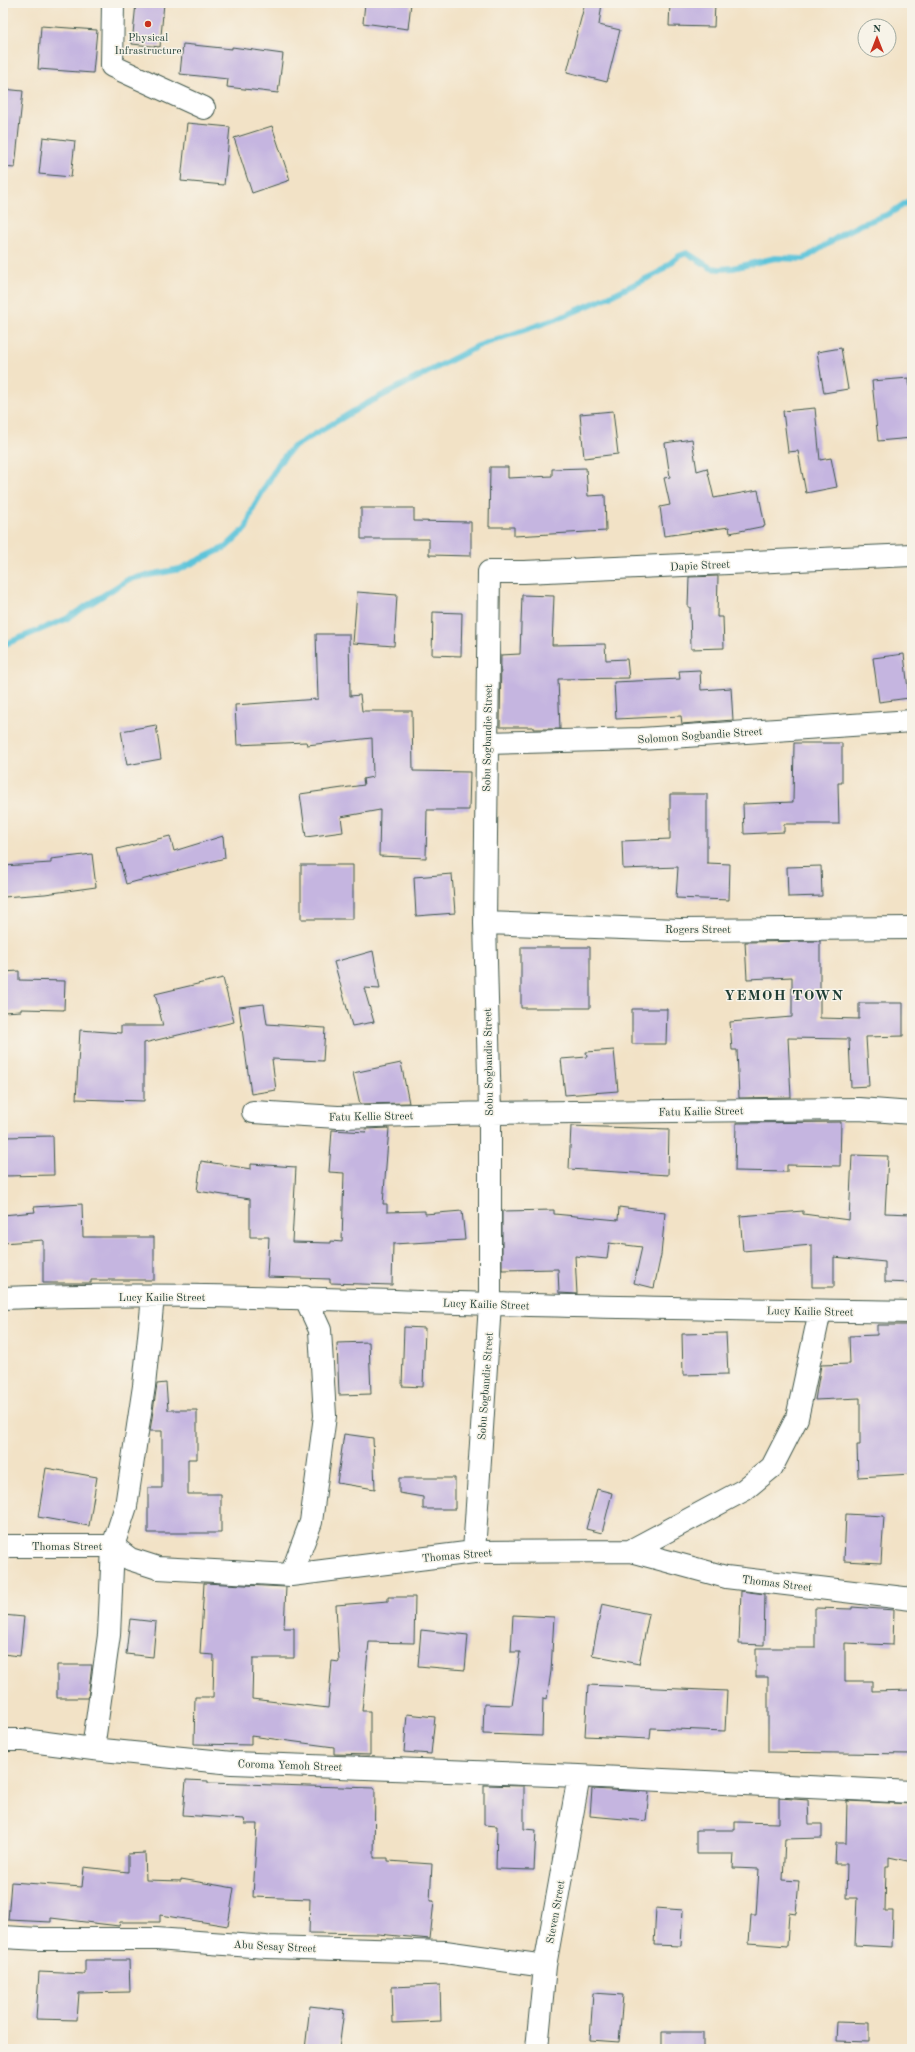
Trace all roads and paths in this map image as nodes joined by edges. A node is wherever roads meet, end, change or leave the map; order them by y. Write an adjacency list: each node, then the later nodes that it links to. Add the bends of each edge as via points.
1 (113, 3): 2 (street, via 112,66)
2 (204, 108)
3 (912, 556): 4 (street, Dapie Street)
4 (489, 572): 6 (street, Sobu Sogbandie Street)
5 (912, 721): 6 (street, Solomon Sogbandie Street, via 641,739)
6 (487, 742): 7 (street, Sobu Sogbandie Street)
7 (485, 923): 8 (street, Rogers Street, via 679,930); 11 (street, Sobu Sogbandie Street)
8 (912, 928)
9 (253, 1112): 11 (street, Fatu Kellie Street, via 338,1117)
10 (912, 1113): 11 (street, Fatu Kailie Street, via 859,1109)
11 (490, 1114): 15 (street, Sobu Sogbandie Street)
12 (153, 1297): 13 (street, Lucy Kailie Street); 14 (street, Lucy Kailie Street); 19 (street, via 144,1386 126,1506)
13 (305, 1297): 15 (street, Lucy Kailie Street); 22 (street, via 320,1330 325,1416 311,1522)
14 (3, 1298)
15 (490, 1304): 16 (street, Lucy Kailie Street); 21 (street, Sobu Sogbandie Street)
16 (820, 1311): 17 (street, Lucy Kailie Street); 20 (street, via 798,1418 772,1467 744,1490)
17 (912, 1312)
18 (3, 1546): 19 (street, Thomas Street)
19 (113, 1546): 22 (street, Thomas Street, via 130,1558 158,1568); 25 (street, via 109,1635)
20 (630, 1551): 21 (street, Thomas Street); 23 (street, Thomas Street, via 726,1577)
21 (474, 1552): 22 (street, Thomas Street)
22 (291, 1575)
23 (912, 1599)
24 (3, 1740): 25 (street, Coroma Yemoh Street)
25 (93, 1749): 26 (street, Coroma Yemoh Street, via 232,1763)
26 (579, 1776): 27 (street, Coroma Yemoh Street); 29 (street, Steven Street)
27 (912, 1792)
28 (3, 1937): 29 (street, Abu Sesay Street, via 156,1939 266,1947 445,1952)
29 (545, 1966): 30 (street, Steven Street)
30 (537, 2049)

